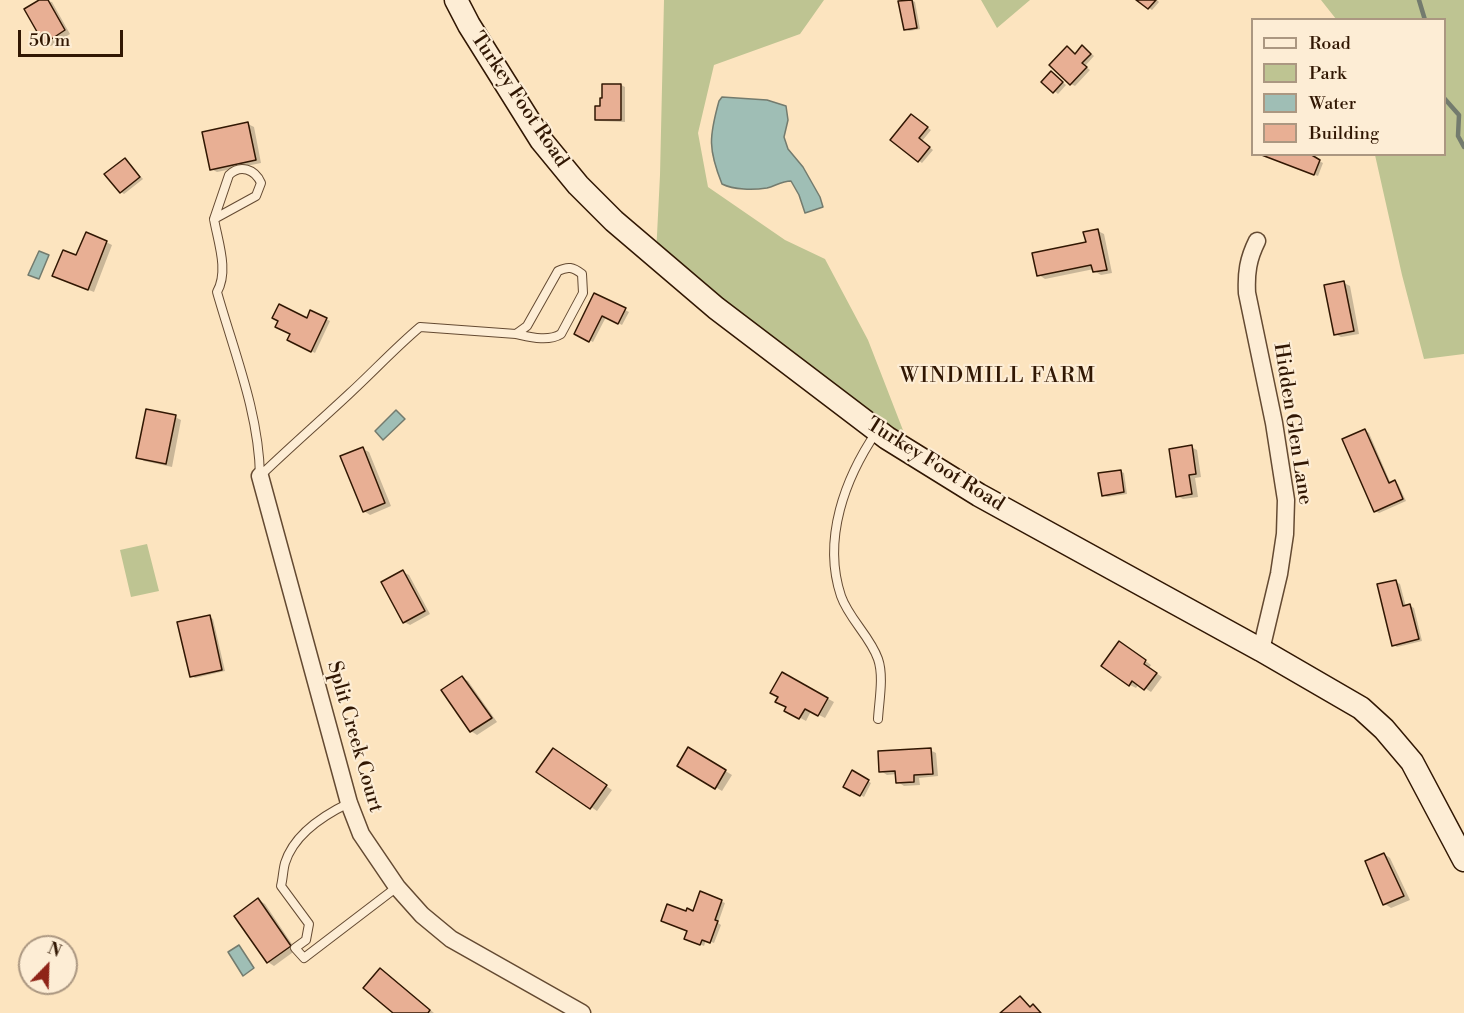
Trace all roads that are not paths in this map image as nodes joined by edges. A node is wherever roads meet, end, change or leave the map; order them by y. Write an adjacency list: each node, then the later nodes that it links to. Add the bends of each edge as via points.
1 (456, 0): 5 (street, Turkey Foot Road, via 541,140 578,185 716,308)
2 (214, 219): 2 (lane, via 256,196 261,183 257,175 248,169 234,170 229,175); 6 (lane, via 222,270 217,292 252,412 260,450)
3 (1257, 241): 7 (street, Hidden Glen Lane, via 1246,272 1247,293 1286,500 1279,574)
4 (516, 334): 4 (lane, via 527,326 558,271 574,268 582,274 583,293 561,334 555,338); 6 (lane, via 420,327)
5 (877, 431): 7 (street, Turkey Foot Road, via 979,495); 8 (lane, via 862,453 841,503 834,560 841,597 878,660)
6 (260, 476): 9 (street, Split Creek Court)
7 (1262, 651): 10 (street, Turkey Foot Road, via 1361,708 1384,729 1412,762)
8 (879, 719)
9 (349, 803): 11 (street, Split Creek Court, via 362,834); 11 (lane, via 312,826 285,862 281,886 309,924 306,940 295,948 304,958)
10 (1464, 860)
11 (397, 887): 12 (street, Split Creek Court, via 451,939)
12 (582, 1013)

